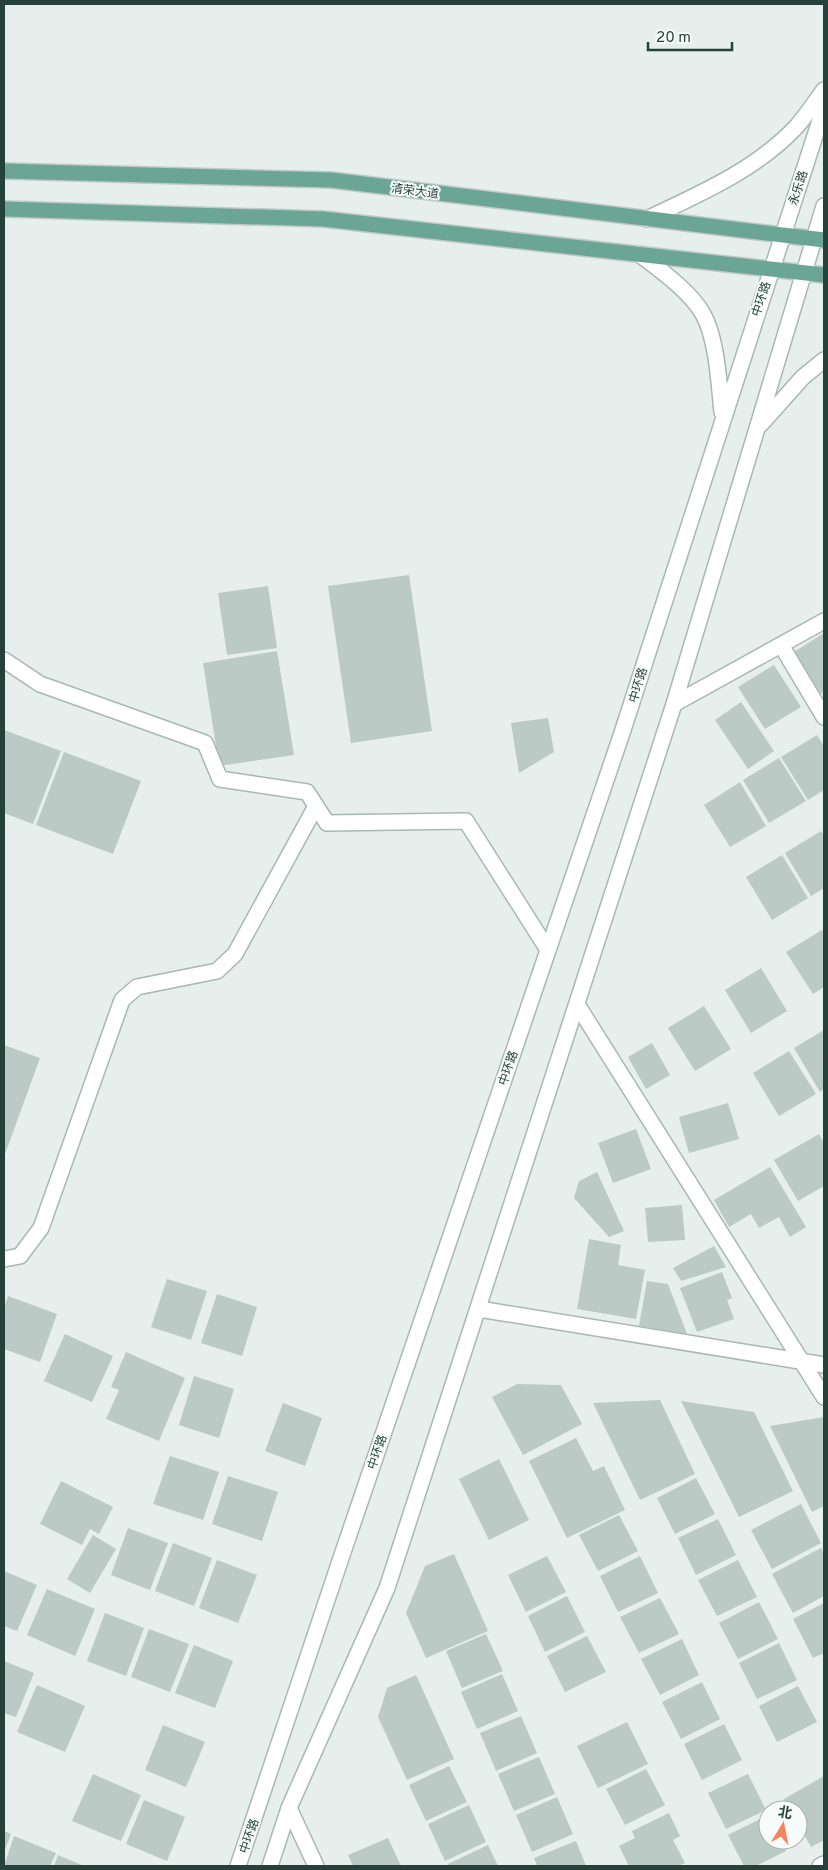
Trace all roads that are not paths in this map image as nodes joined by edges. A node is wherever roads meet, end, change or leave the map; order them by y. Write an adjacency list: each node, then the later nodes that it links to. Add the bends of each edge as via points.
1 (824, 90): 6 (street, via 796,127 760,158 709,190)
2 (824, 108): 7 (street, 永乐路)
3 (4, 171): 6 (main road, 清荣大道, via 331,180)
4 (824, 206): 8 (street)
5 (4, 209): 9 (main road, via 322,219)
6 (647, 219): 7 (main road, 清荣大道)
7 (782, 235): 8 (main road, 清荣大道); 10 (street, 永乐路)
8 (819, 240): 11 (street)
9 (639, 254): 10 (main road); 14 (street, via 673,280 703,314 717,359)
10 (772, 268): 11 (main road); 14 (street, 中环路)
11 (805, 273): 12 (main road); 15 (street)
12 (824, 275)
13 (824, 360): 15 (street, via 803,377)
14 (723, 418): 22 (street, 中环路)
15 (758, 427): 19 (street)
16 (824, 621): 17 (street)
17 (781, 645): 19 (street); 20 (street)
18 (4, 660): 21 (street, via 40,684 206,743 220,779 308,792)
19 (674, 704): 23 (street)
20 (824, 717)
21 (316, 806): 22 (street, via 327,823 466,822); 24 (street, via 235,954 217,971 138,987 122,1000 41,1228 20,1256)
22 (548, 950): 31 (street, 中环路)
23 (578, 1006): 25 (street); 26 (street)
24 (4, 1259)
25 (479, 1309): 26 (street); 29 (street, via 387,1588)
26 (802, 1361): 27 (street); 28 (street)
27 (824, 1365)
28 (824, 1397)
29 (289, 1808): 32 (street); 33 (street)
30 (824, 1864): 34 (street)
31 (238, 1866)
32 (270, 1866)
33 (316, 1866)
34 (820, 1866)

